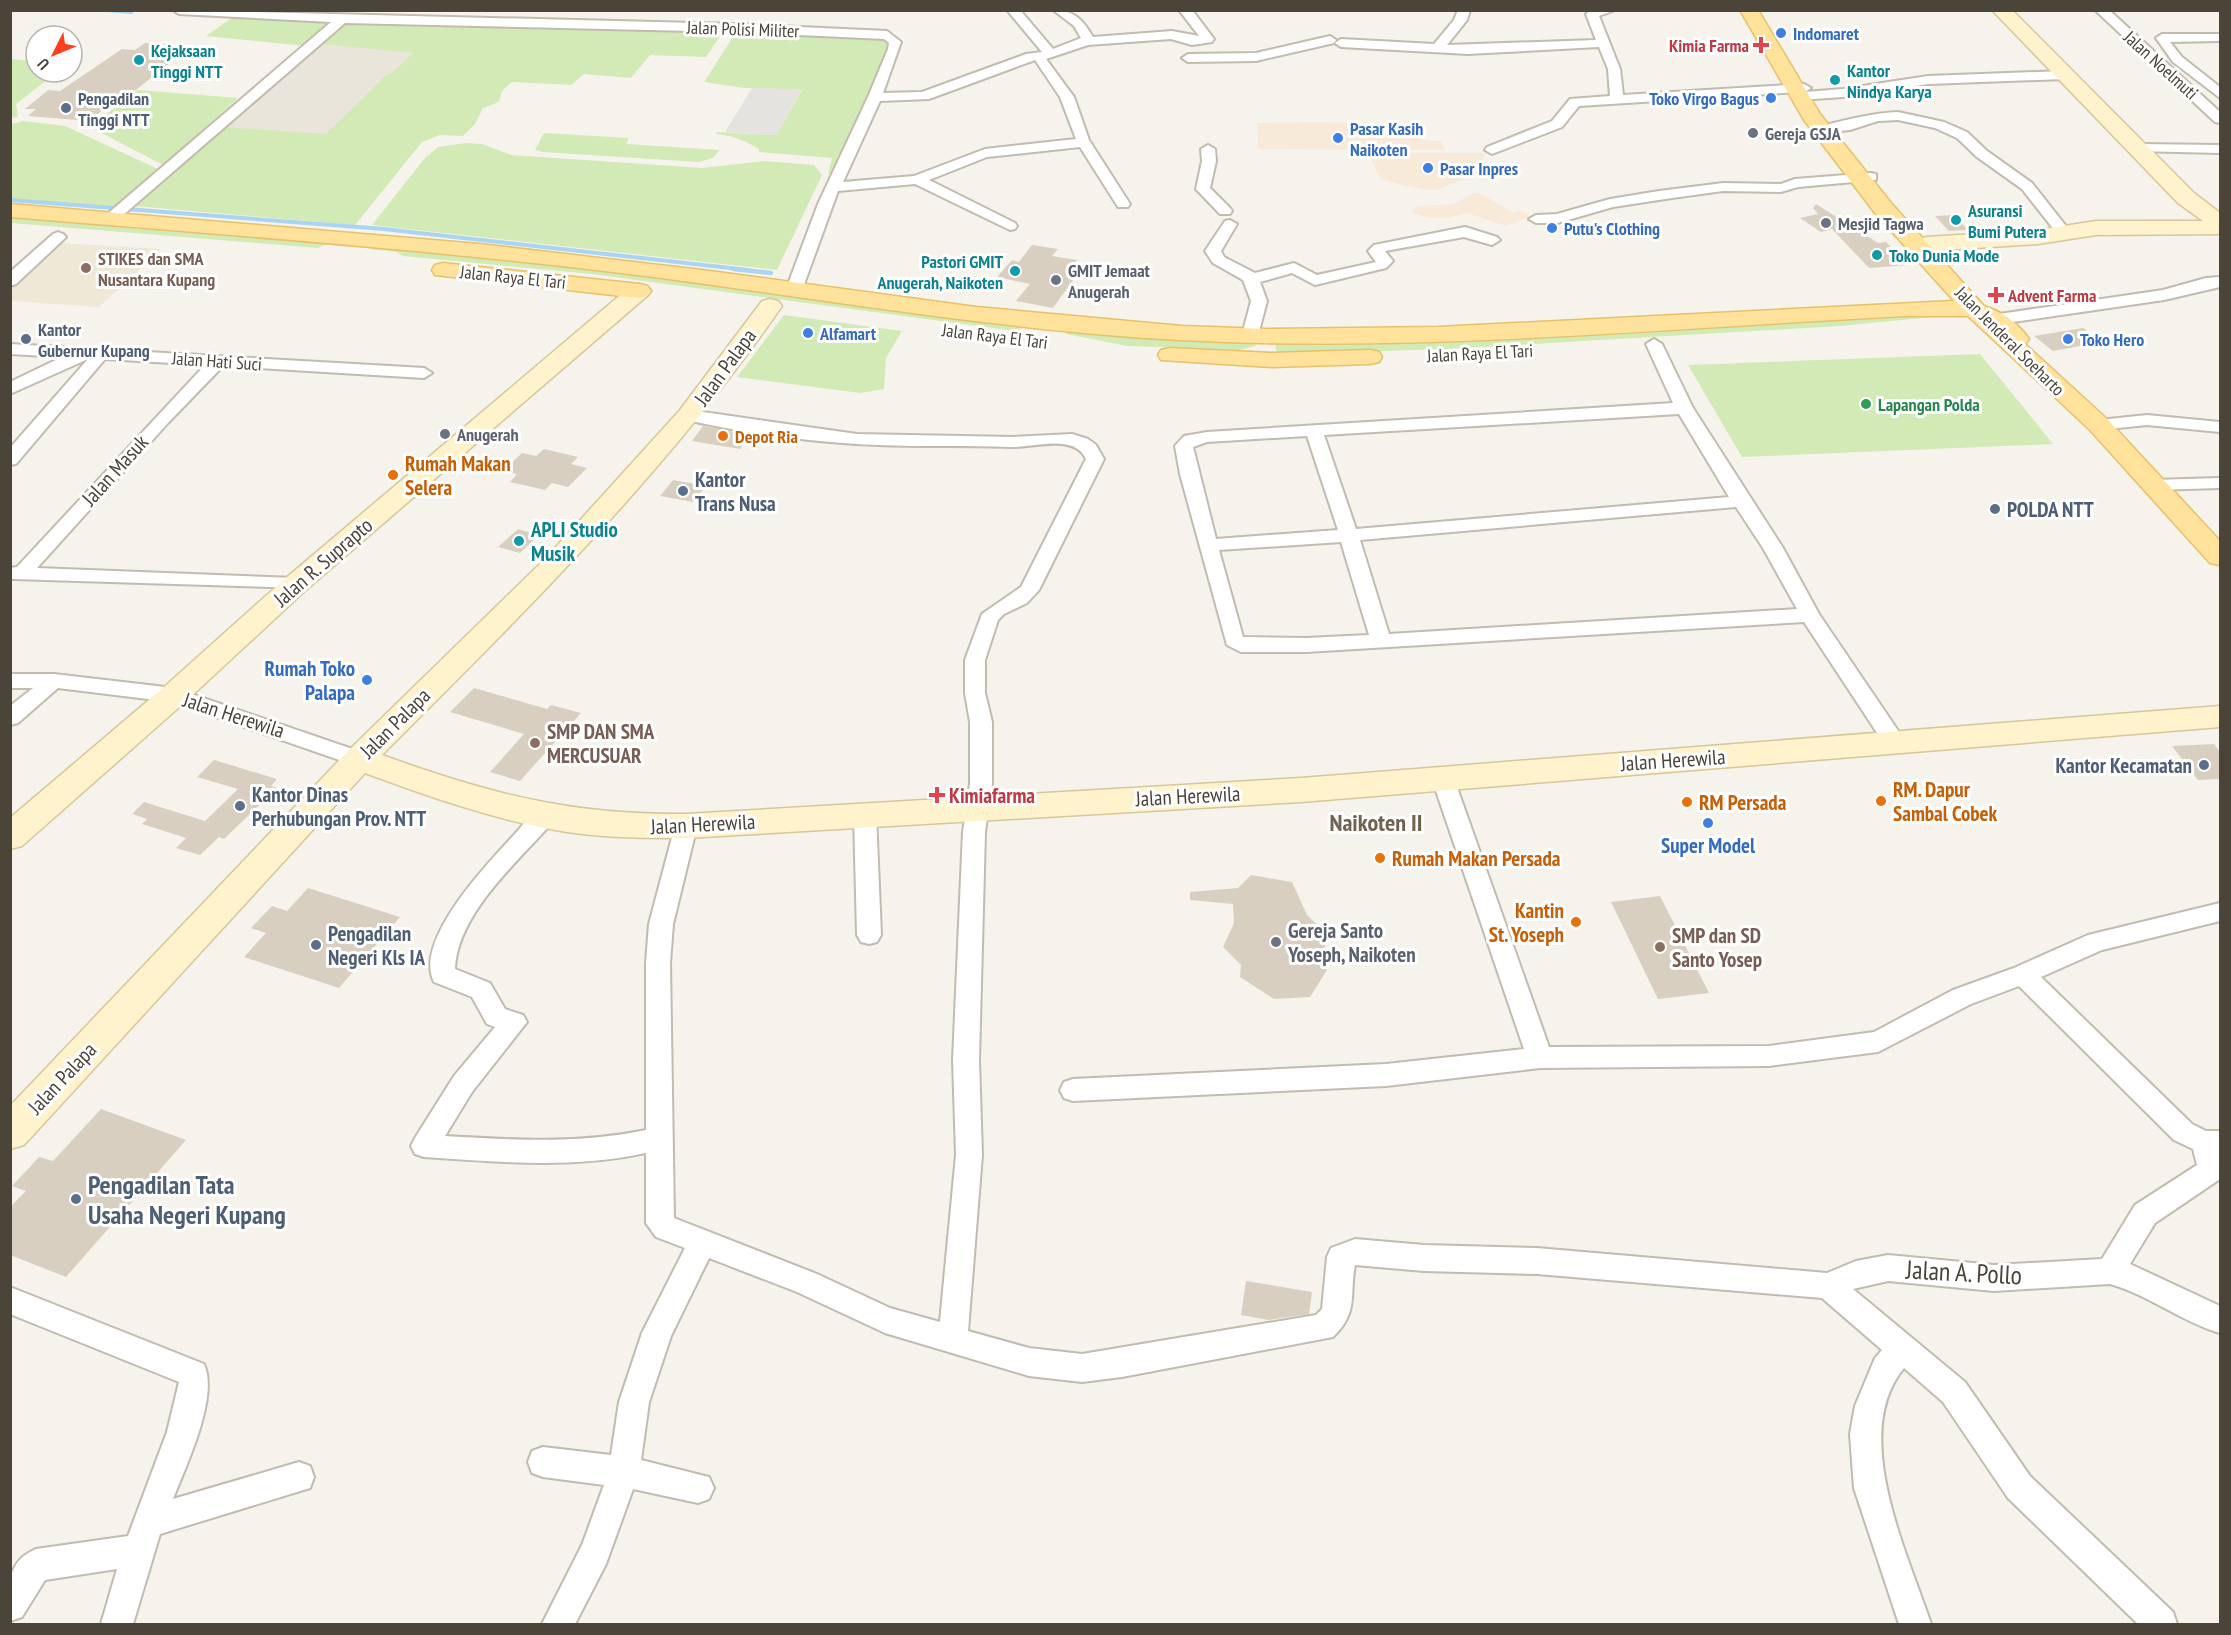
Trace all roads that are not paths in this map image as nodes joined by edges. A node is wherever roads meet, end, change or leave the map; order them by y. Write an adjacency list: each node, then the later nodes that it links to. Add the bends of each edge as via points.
1 (179, 10): 10 (street, Jalan Polisi Militer)
2 (1013, 10): 18 (street)
3 (1059, 10): 12 (street, via 1079,24)
4 (1185, 10): 13 (street, via 1209,38)
5 (1464, 10): 17 (street, via 1460,22 1451,28)
6 (1609, 10): 16 (street, via 1592,14)
7 (2001, 10): 22 (main road)
8 (2101, 10): 14 (street, Jalan Noelmuti)
9 (1757, 18): 25 (main road, Jalan Jenderal Soeharto)
10 (342, 19): 27 (street, Jalan Polisi Militer, via 879,34 895,42); 41 (street)
11 (2218, 37): 15 (street, via 2169,36 2162,38)
12 (1086, 41): 13 (street, via 1172,35); 18 (street)
13 (1196, 42): 20 (street)
14 (2136, 42): 15 (street); 24 (street, Jalan Noelmuti)
15 (2162, 42): 23 (street, via 2175,58)
16 (1602, 43): 17 (street); 28 (street, via 1614,69)
17 (1438, 49): 20 (street, via 1335,42 1256,57)
18 (1045, 55): 27 (street, via 924,96); 31 (street)
19 (1188, 58): 20 (street)
20 (1218, 58): 21 (street)
21 (1219, 71)
22 (2064, 75): 25 (street, via 1928,80); 32 (main road)
23 (2208, 81): 24 (street); 26 (street)
24 (2180, 82): 29 (street, Jalan Noelmuti)
25 (1802, 92): 28 (street); 30 (main road, Jalan Jenderal Soeharto); 36 (main road, Jalan Jenderal Soeharto, via 1811,116)
26 (2220, 94)
27 (875, 97): 38 (street, Jalan Polisi Militer)
28 (1617, 99): 35 (street, via 1575,102 1557,124)
29 (2219, 116)
30 (1831, 128): 36 (main road, Jalan Jenderal Soeharto); 45 (street, via 1898,116 1939,125 1962,135 2027,186)
31 (1082, 140): 37 (street, via 1069,146 985,153); 39 (street)
32 (2139, 148): 34 (street); 43 (main road, via 2186,198)
33 (1208, 149): 54 (street, via 1203,189 1227,218 1213,251 1218,260)
34 (2220, 149)
35 (1492, 150)
36 (1864, 178): 42 (street, via 1795,183 1787,188 1736,186 1694,191 1620,201 1554,220); 50 (main road, Jalan Jenderal Soeharto); 60 (main road, Jalan Jenderal Soeharto)
37 (917, 180): 38 (street); 44 (street)
38 (833, 187): 57 (street, Jalan Polisi Militer)
39 (1123, 204)
40 (10, 210): 41 (main road, Jalan Raya El Tari)
41 (117, 213): 51 (main road, Jalan Raya El Tari)
42 (1536, 219)
43 (2218, 223): 45 (main road)
44 (1010, 226)
45 (2064, 232): 50 (main road)
46 (34, 235): 47 (main road)
47 (58, 237): 48 (main road); 55 (street)
48 (82, 238)
49 (1492, 240): 54 (street, via 1465,232 1379,248 1376,251 1385,261 1381,265 1329,278 1315,280 1294,268)
50 (1927, 244): 60 (main road, Jalan Jenderal Soeharto)
51 (354, 250): 52 (main road, Jalan Raya El Tari, via 332,258); 57 (main road, Jalan Raya El Tari, via 558,258)
52 (272, 254)
53 (426, 268): 58 (main road, Jalan Raya El Tari)
54 (1251, 279): 63 (street, via 1259,301)
55 (10, 280)
56 (2220, 282): 60 (street, via 2164,295)
57 (795, 287): 62 (main road, Jalan Raya El Tari)
58 (657, 293): 59 (main road, Jalan Raya El Tari); 85 (main road, Jalan R. Suprapto)
59 (770, 306): 62 (main road, Jalan Raya El Tari); 73 (main road, Jalan Palapa)
60 (1979, 308): 61 (main road, Jalan Raya El Tari); 61 (main road, via 1936,303); 65 (main road, Jalan Jenderal Soeharto)
61 (1869, 320): 63 (main road, Jalan Raya El Tari, via 1456,332); 64 (main road, Jalan Raya El Tari); 65 (main road, via 1983,334)
62 (1049, 334): 63 (main road, Jalan Raya El Tari); 63 (main road, Jalan Raya El Tari, via 1151,354)
63 (1263, 344): 64 (main road, Jalan Raya El Tari, via 1448,355)
64 (1654, 344): 72 (street)
65 (2021, 346): 74 (main road, Jalan Jenderal Soeharto, via 2055,388)
66 (10, 349): 67 (street, Jalan Hati Suci)
67 (82, 354): 68 (street, Jalan Hati Suci); 71 (street)
68 (101, 354): 69 (street, Jalan Hati Suci); 77 (street)
69 (219, 361): 70 (street, Jalan Hati Suci); 84 (street, Jalan Masuk)
70 (424, 373)
71 (10, 389)
72 (1684, 408): 76 (street); 80 (street)
73 (689, 415): 94 (main road, Jalan Palapa, via 555,565); 96 (street, via 857,439 1068,439 1091,449 1095,459 1029,590 989,618 979,644 974,674 981,722 981,784)
74 (2091, 417): 75 (street); 79 (main road, Jalan Jenderal Soeharto)
75 (2220, 427)
76 (1313, 429): 81 (street); 82 (street, via 1186,442 1189,474)
77 (10, 460)
78 (2220, 483): 79 (street)
79 (2153, 485): 83 (main road, Jalan Jenderal Soeharto)
80 (1741, 501): 81 (street); 86 (street, via 1773,548)
81 (1349, 535): 82 (street); 87 (street)
82 (1208, 545): 87 (street, via 1236,643 1247,647)
83 (2220, 557)
84 (16, 573): 85 (street)
85 (296, 584): 90 (main road, Jalan R. Suprapto)
86 (1810, 615): 87 (street); 93 (street)
87 (1381, 640)
88 (10, 681): 89 (street, Jalan Herewila)
89 (54, 681): 90 (street, Jalan Herewila); 92 (street)
90 (174, 695): 94 (street, Jalan Herewila); 100 (main road, Jalan R. Suprapto)
91 (2220, 717): 93 (main road, Jalan Herewila)
92 (10, 718)
93 (1895, 743): 95 (main road, Jalan Herewila)
94 (359, 759): 98 (main road, Jalan Herewila, via 441,788); 106 (main road, Jalan Palapa)
95 (1443, 779): 96 (main road, Jalan Herewila); 104 (street)
96 (976, 809): 97 (main road, Jalan Herewila); 114 (street, via 966,1060 969,1155)
97 (865, 815): 99 (main road, Jalan Herewila); 102 (street)
98 (551, 817): 99 (main road, Jalan Herewila, via 636,827); 107 (street, via 456,920 441,963 443,975 474,985 505,1019 423,1146 540,1153 607,1150)
99 (686, 826): 107 (street, via 661,924)
100 (10, 837)
101 (2220, 912): 103 (street, via 2097,942)
102 (869, 935)
103 (2023, 975): 104 (street, via 1962,997 1878,1042 1769,1056); 108 (street, via 2183,1132)
104 (1540, 1058): 105 (street, via 1386,1075)
105 (1073, 1090)
106 (10, 1134)
107 (659, 1139): 109 (street, via 660,1223)
108 (2212, 1142): 110 (street, via 2210,1171 2145,1214)
109 (702, 1243): 114 (street, via 807,1283 885,1320); 117 (street, via 657,1333 631,1413)
110 (2110, 1271): 111 (street, Jalan A. Pollo, via 1994,1278 1888,1268 1856,1274); 113 (street, Jalan A. Pollo, via 2135,1278)
111 (1828, 1286): 114 (street, Jalan A. Pollo, via 1537,1261 1355,1252 1341,1257 1336,1315 1323,1328 1082,1368 1029,1362); 115 (street)
112 (10, 1300): 120 (street, via 194,1374 196,1382 188,1411)
113 (2220, 1320)
114 (952, 1338)
115 (1901, 1348): 124 (street, via 1885,1368 1870,1406 1865,1434 1870,1488); 125 (street, via 1954,1392 2019,1487)
116 (543, 1462): 117 (street)
117 (624, 1472): 119 (street); 123 (street, via 595,1553)
118 (299, 1477): 120 (street)
119 (698, 1488)
120 (144, 1536): 121 (street, via 36,1565); 122 (street)
121 (10, 1605)
122 (117, 1624)
123 (558, 1624)
124 (1915, 1624)
125 (2161, 1624)

